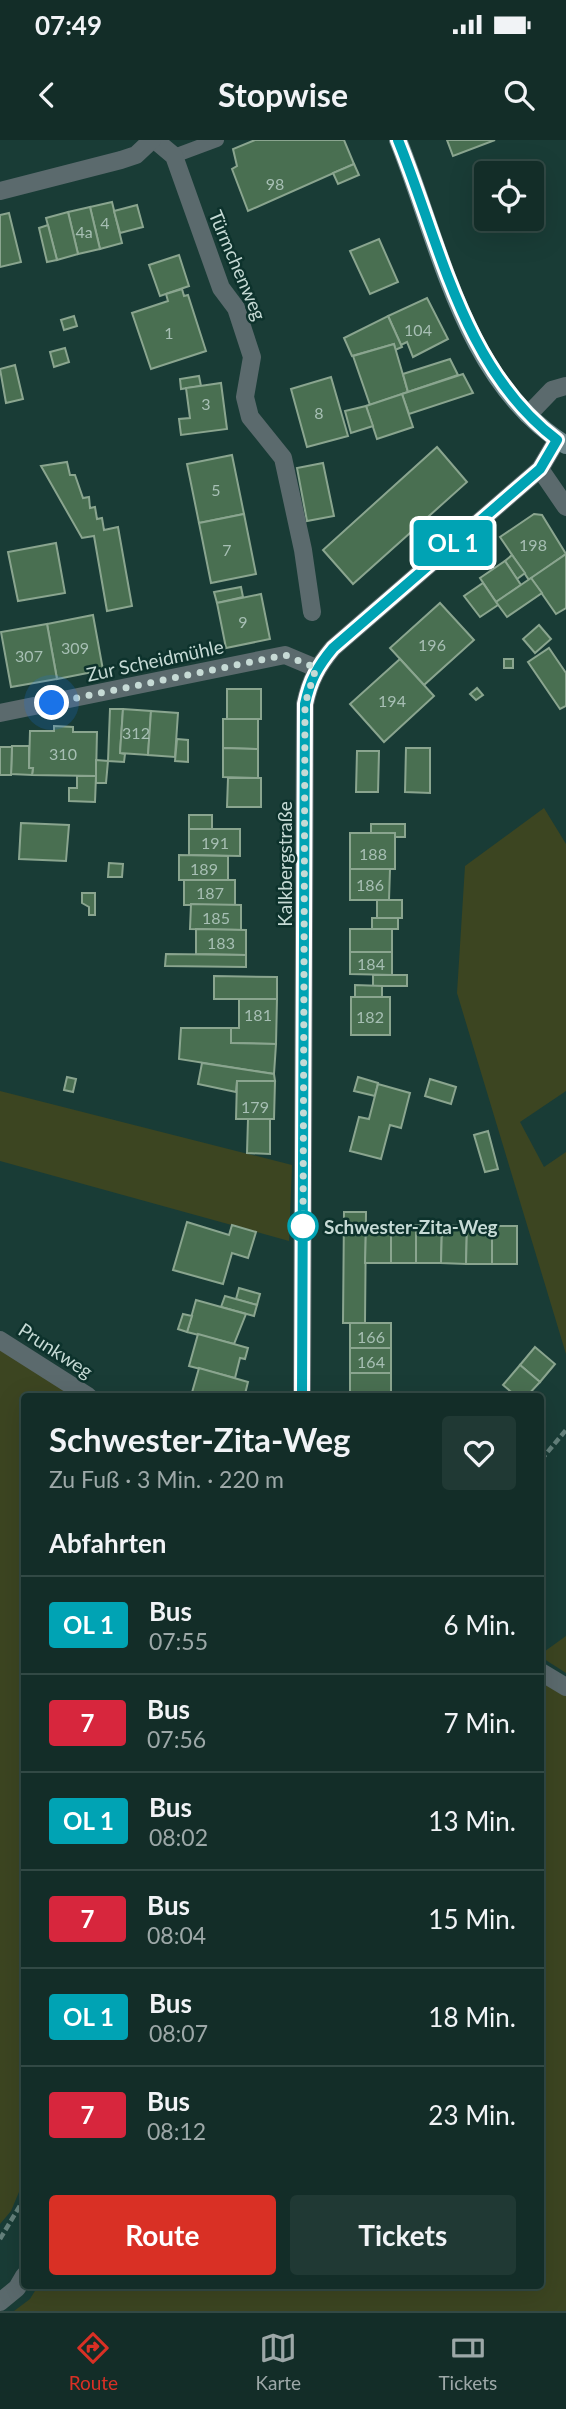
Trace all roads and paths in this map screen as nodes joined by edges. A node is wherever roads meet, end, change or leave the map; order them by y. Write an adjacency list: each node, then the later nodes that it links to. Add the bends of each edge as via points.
1 (153, 140): 4 (street); 5 (street, via 136,155)
2 (217, 140): 4 (lane)
3 (398, 140): 7 (main road, via 454,295 481,348)
4 (174, 156): 11 (street, Türmchenweg, via 201,238 221,288 236,308 252,357 245,397 250,417 283,458)
5 (0, 191)
6 (566, 386): 7 (street, via 552,390)
7 (528, 415): 8 (main road)
8 (562, 442): 9 (street, Kalkbergstraße)
9 (540, 469): 10 (street); 12 (street, Kalkbergstraße, via 333,648)
10 (566, 507)
11 (312, 612)
12 (316, 668): 13 (street, Zur Scheidmühle, via 285,655); 16 (street, Kalkbergstraße, via 305,704)
13 (0, 713)
14 (0, 1339): 15 (street, Prunkweg)
15 (83, 1393)
16 (302, 1393)
17 (566, 1430): 18 (path)
18 (544, 1456)
19 (544, 1674): 20 (street)
20 (566, 1687)
21 (21, 2204): 22 (path)
22 (0, 2239)
23 (21, 2281): 24 (street)
24 (0, 2302)

